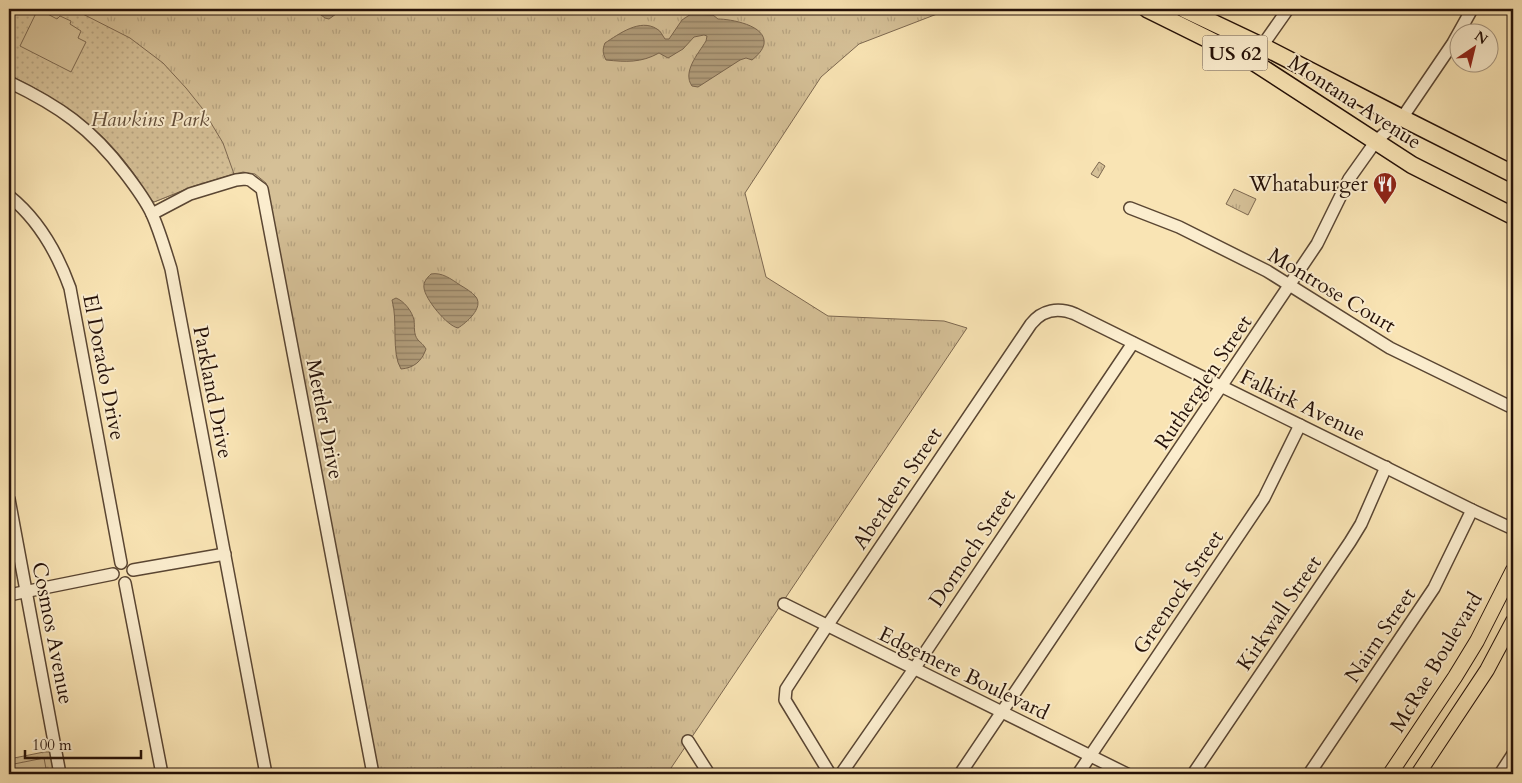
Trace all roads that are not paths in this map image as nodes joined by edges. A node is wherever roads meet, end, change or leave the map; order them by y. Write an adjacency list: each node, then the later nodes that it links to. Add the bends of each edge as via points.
1 (1147, 9): 8 (highway, Montana Avenue / US 62, via 1252,61)
2 (1184, 9): 5 (highway, Montana Avenue / US 62)
3 (1288, 9): 5 (street)
4 (1472, 9): 7 (street, Rutherglen Street)
5 (1262, 46): 7 (highway, Montana Avenue / US 62)
6 (9, 82): 12 (street, Parkland Drive, via 56,107 96,139 110,153)
7 (1402, 118): 8 (street, Rutherglen Street); 9 (highway, Montana Avenue / US 62)
8 (1376, 141): 13 (highway, Montana Avenue / US 62, via 1412,165); 14 (street, Rutherglen Street, via 1349,179 1317,244)
9 (1513, 174)
10 (9, 196): 25 (street, El Dorado Drive, via 46,236 70,288)
11 (1130, 208): 14 (street, Montrose Court, via 1179,227)
12 (152, 214): 24 (street, Parkland Drive, via 171,268); 43 (street, Mettler Drive, via 190,194 236,180 250,180 262,189)
13 (1513, 216)
14 (1291, 285): 17 (street, Rutherglen Street); 18 (street, Montrose Court, via 1390,348)
15 (1048, 311): 16 (street, Falkirk Avenue, via 1066,310); 34 (street, Aberdeen Street, via 1031,324)
16 (1133, 342): 17 (street, Falkirk Avenue); 35 (street, Dornoch Street)
17 (1223, 386): 19 (street, Falkirk Avenue); 36 (street, Rutherglen Street)
18 (1513, 408)
19 (1300, 426): 20 (street, Falkirk Avenue); 39 (street, Greenock Street, via 1264,498)
20 (1386, 468): 22 (street, Falkirk Avenue); 50 (street, Kirkwall Street, via 1350,542)
21 (9, 499): 30 (street, Cosmos Avenue)
22 (1472, 510): 23 (street, Falkirk Avenue); 51 (street, Nairn Street, via 1434,588)
23 (1513, 529)
24 (225, 554): 26 (street); 42 (street, Parkland Drive)
25 (121, 563): 26 (street, via 129,564); 28 (street)
26 (134, 570): 29 (street, via 132,579)
27 (1513, 570): 52 (main road, McRae Boulevard, via 1477,641)
28 (113, 574): 29 (street, via 117,581); 30 (street)
29 (125, 583): 41 (street)
30 (26, 592): 31 (street); 40 (street, Cosmos Avenue)
31 (9, 595)
32 (784, 604): 34 (street, Edgemere Boulevard)
33 (1513, 621): 53 (main road, McRae Boulevard, via 1482,678)
34 (827, 626): 35 (street, Edgemere Boulevard); 45 (street, Aberdeen Street, via 791,680 785,700)
35 (914, 669): 36 (street, Edgemere Boulevard); 46 (street, Dornoch Street)
36 (1002, 712): 39 (street, Edgemere Boulevard); 47 (street, Rutherglen Street)
37 (688, 741): 44 (street)
38 (1513, 754): 54 (street)
39 (1090, 756): 48 (street, Greenock Street); 49 (street, Edgemere Boulevard)
40 (60, 774)
41 (162, 774)
42 (266, 774)
43 (373, 774)
44 (709, 774)
45 (830, 774)
46 (840, 774)
47 (960, 774)
48 (1078, 774)
49 (1128, 774)
50 (1193, 774)
51 (1309, 774)
52 (1390, 774)
53 (1418, 774)
54 (1500, 774)

